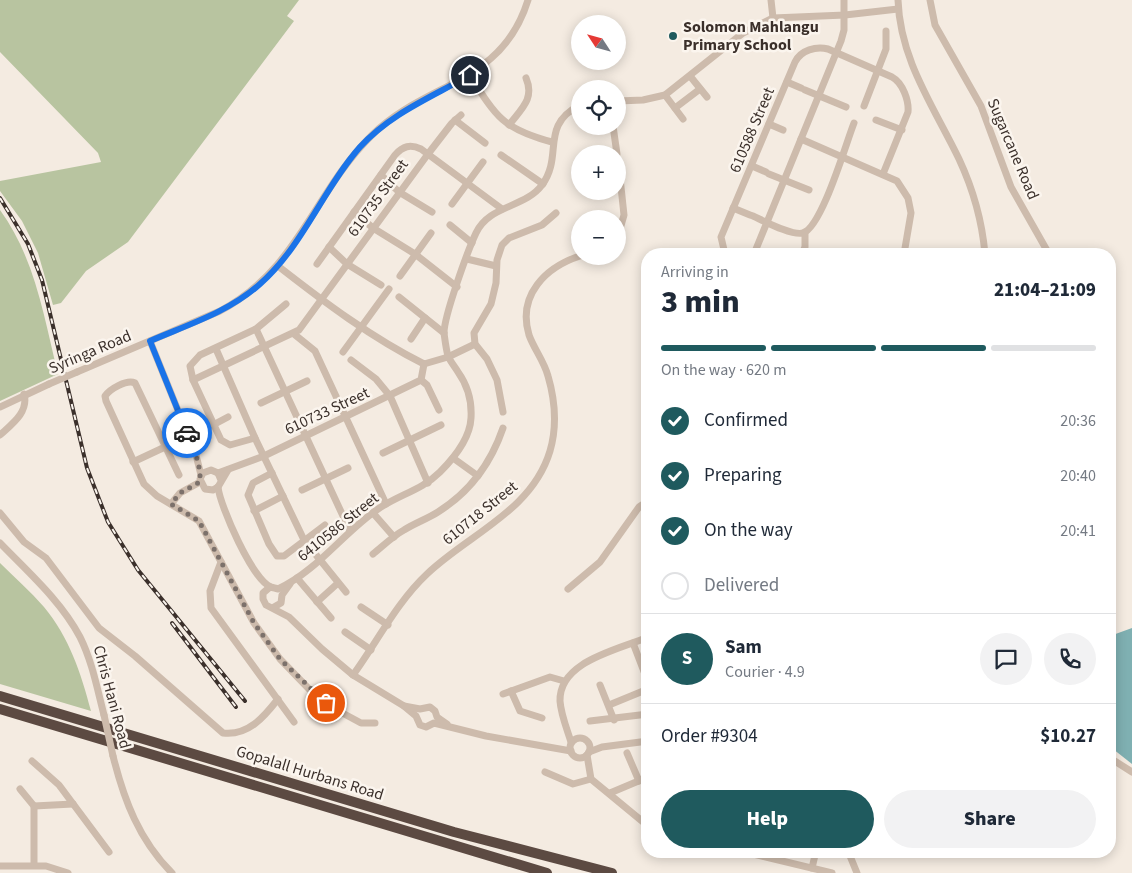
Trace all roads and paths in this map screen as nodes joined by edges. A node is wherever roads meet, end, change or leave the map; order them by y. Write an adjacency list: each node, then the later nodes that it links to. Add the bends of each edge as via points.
1 (528, 0): 12 (street, Syringa Road, via 522,17 505,44)
2 (770, 0): 8 (street)
3 (844, 0): 7 (street)
4 (898, 0): 6 (street)
5 (930, 0): 67 (street, Sugarcane Road, via 935,24 981,106 1011,187)
6 (898, 9): 7 (street); 66 (street, via 907,55 970,184)
7 (845, 15): 8 (street); 10 (street)
8 (773, 18): 13 (street, via 743,33)
9 (886, 31): 11 (street, via 886,50)
10 (836, 53): 11 (street, 610588 Street); 15 (street, 610588 Street, via 817,48 804,52 797,58); 18 (street)
11 (878, 71): 21 (street); 33 (street, 610588 Street, via 896,79 901,87 908,109)
12 (470, 75): 31 (street, via 492,110); 73 (street, Syringa Road, via 401,113 372,135 350,160)
13 (690, 76): 16 (street); 17 (street)
14 (526, 78): 31 (street, via 529,97)
15 (787, 82): 18 (street); 30 (street, 610588 Street)
16 (700, 89): 19 (street); 23 (street)
17 (665, 95): 20 (street); 23 (street)
18 (819, 96): 22 (street); 34 (street)
19 (707, 97)
20 (626, 101)
21 (864, 106)
22 (846, 107)
23 (675, 108): 26 (street)
24 (571, 111): 35 (street, 6410586 Street, via 561,118)
25 (461, 115): 27 (street, 610735 Street)
26 (683, 119)
27 (455, 120): 36 (street); 37 (street, 610735 Street)
28 (876, 120): 33 (street)
29 (854, 123): 39 (street)
30 (769, 124): 32 (street); 41 (street, 610588 Street)
31 (509, 125): 35 (street)
32 (783, 130)
33 (902, 130): 42 (street, 610588 Street)
34 (801, 139): 39 (street); 44 (street)
35 (552, 142): 46 (street, 6410586 Street, via 551,169)
36 (485, 143)
37 (428, 154): 43 (street, via 414,146 406,146); 45 (street); 48 (street, 610735 Street)
38 (501, 156): 46 (street)
39 (841, 156): 42 (street); 58 (street, via 820,213)
40 (482, 162): 45 (street)
41 (752, 166): 44 (street); 50 (street, 610588 Street)
42 (883, 174): 65 (street, via 897,181 910,204 911,222)
43 (381, 175): 48 (street); 52 (street)
44 (783, 180): 47 (street); 55 (street)
45 (467, 183): 49 (street); 51 (street)
46 (542, 184): 51 (street, 6410586 Street, via 534,194)
47 (808, 190)
48 (399, 192): 53 (street); 57 (street, 610735 Street)
49 (452, 204)
50 (733, 208): 55 (street); 62 (street, 610588 Street, via 721,236)
51 (502, 209): 60 (street, 6410586 Street, via 480,227)
52 (354, 212): 57 (street); 61 (street)
53 (432, 212)
54 (556, 213): 74 (street, via 533,230 505,240)
55 (766, 222): 58 (street, via 790,232); 63 (street)
56 (450, 225): 60 (street)
57 (373, 228): 68 (street); 72 (street, 610735 Street)
58 (805, 232): 64 (street)
59 (431, 233): 68 (street)
60 (472, 243): 69 (street, 6410586 Street)
61 (329, 247): 71 (street); 72 (street)
62 (724, 248)
63 (756, 248)
64 (804, 248)
65 (905, 248)
66 (984, 248)
67 (1046, 248)
68 (415, 254): 75 (street); 77 (street)
69 (467, 259): 74 (street); 77 (street, 6410586 Street)
70 (571, 259): 164 (street, 610718 Street, via 559,263 535,287 526,318 548,375 553,401 553,433 543,470 514,507 426,575)
71 (317, 264)
72 (347, 264): 76 (street); 80 (street, 610735 Street)
73 (278, 266): 80 (street); 88 (street, Syringa Road, via 261,284 236,302)
74 (496, 266): 89 (street, via 495,292 486,314 475,329)
75 (400, 276)
76 (381, 285)
77 (457, 288): 85 (street, 6410586 Street)
78 (389, 289): 83 (street)
79 (399, 297): 82 (street)
80 (321, 300): 83 (street); 86 (street, 610735 Street)
81 (286, 304): 84 (street)
82 (425, 318): 85 (street); 87 (street)
83 (361, 327): 92 (street); 95 (street)
84 (256, 329): 90 (street); 91 (street)
85 (444, 333): 93 (street, 6410586 Street)
86 (294, 334): 90 (street); 107 (street, via 315,351)
87 (411, 339)
88 (150, 341): 101 (street, Syringa Road, bridge); 118 (street)
89 (475, 344): 93 (street); 106 (street, via 497,380)
90 (265, 348): 96 (street); 100 (street)
91 (216, 349): 96 (street); 97 (street, via 200,355 192,363)
92 (343, 352)
93 (448, 357): 95 (street); 120 (street, 6410586 Street, via 464,382 471,406 468,434)
94 (351, 360): 102 (street, via 376,379)
95 (424, 364): 98 (street)
96 (224, 366): 97 (street); 114 (street)
97 (193, 380): 109 (street)
98 (421, 380): 102 (street, 610733 Street); 105 (street)
99 (308, 381): 100 (street)
100 (286, 392): 103 (street); 113 (street)
101 (24, 394): 104 (street, Syringa Road); 112 (street, via 25,407)
102 (390, 396): 107 (street, 610733 Street); 115 (street)
103 (261, 403)
104 (0, 407)
105 (439, 410)
106 (503, 412)
107 (347, 416): 113 (street, 610733 Street); 138 (street)
108 (228, 418): 109 (street)
109 (213, 425): 114 (street, via 221,440 230,445)
110 (441, 426): 115 (street)
111 (503, 428): 127 (street, via 494,452)
112 (0, 435)
113 (306, 436): 119 (street, 610733 Street); 129 (street)
114 (255, 438): 119 (street)
115 (409, 440): 117 (street); 130 (street)
116 (165, 447): 121 (street); 121 (street, via 135,383 129,382 105,396); 126 (street)
117 (383, 452)
118 (196, 456): 124 (street); 128 (street)
119 (264, 456): 123 (street, 610733 Street); 125 (street)
120 (453, 458): 127 (street); 130 (street, 6410586 Street)
121 (133, 462): 137 (street, via 149,491)
122 (348, 468): 129 (street)
123 (228, 470): 124 (street, 610733 Street); 131 (street)
124 (214, 471): 128 (street, 610733 Street); 131 (street)
125 (272, 473): 135 (street); 140 (street, via 257,480 248,490)
126 (179, 475)
127 (478, 476): 145 (street, via 463,493 436,513)
128 (201, 479): 132 (street, 610733 Street); 133 (street)
129 (325, 479): 134 (street); 144 (street)
130 (428, 483): 138 (street, 6410586 Street)
131 (220, 484): 133 (street); 136 (street)
132 (192, 488): 133 (street); 137 (street, 610733 Street, via 180,493)
133 (208, 490): 136 (street)
134 (302, 490)
135 (283, 496): 140 (street); 146 (street)
136 (220, 502): 151 (street)
137 (171, 504): 150 (street, via 199,521)
138 (386, 504): 142 (street, 6410586 Street)
139 (641, 506): 155 (street, via 600,562)
140 (254, 511): 146 (street, via 269,544 279,557)
141 (0, 513): 177 (street, via 24,542 46,558 99,628 223,733 244,731 268,712)
142 (373, 513): 144 (street, 6410586 Street); 145 (street)
143 (325, 525): 146 (street)
144 (350, 531): 149 (street, 6410586 Street)
145 (394, 537): 148 (street)
146 (304, 540): 149 (street)
147 (0, 543): 215 (street, Chris Hani Road, bridge, via 50,595 72,624 92,668 123,794 132,817 152,851)
148 (373, 554)
149 (318, 560): 152 (street, 6410586 Street); 153 (street)
150 (221, 562): 177 (street, via 210,591 211,608); 189 (street, via 254,623 296,676 326,703 347,716 361,723)
151 (259, 576): 154 (street); 157 (street)
152 (297, 578): 158 (street, 6410586 Street); 159 (street)
153 (338, 583): 156 (street); 159 (street)
154 (270, 587): 157 (street); 158 (street)
155 (568, 589)
156 (346, 592)
157 (263, 593): 160 (street, via 266,605)
158 (281, 595): 160 (street); 162 (street)
159 (317, 602): 163 (street)
160 (274, 607): 162 (street)
161 (361, 607): 164 (street)
162 (289, 617): 170 (street)
163 (331, 618)
164 (388, 625): 168 (street, 610718 Street)
165 (345, 632): 168 (street)
166 (641, 640): 167 (street)
167 (632, 644): 169 (street); 171 (street, via 574,668)
168 (371, 650): 170 (street, 610718 Street)
169 (641, 665)
170 (353, 675): 178 (street)
171 (564, 681): 173 (street, via 550,677); 192 (street, via 560,701)
172 (600, 685): 179 (street)
173 (511, 691): 175 (street); 184 (street, via 520,711)
174 (641, 692): 179 (street)
175 (503, 694)
176 (0, 696): 217 (highway, Gopalall Hurbans Road, via 454,832)
177 (278, 699): 188 (street)
178 (404, 706): 181 (street); 183 (street)
179 (609, 706): 186 (street)
180 (0, 709): 216 (highway, Gopalall Hurbans Road)
181 (420, 709): 183 (street); 185 (street, via 432,708)
182 (641, 715): 186 (street)
183 (416, 716): 185 (street, via 423,726 429,726)
184 (542, 718)
185 (435, 720): 192 (street, via 504,740 556,747)
186 (614, 720): 187 (street)
187 (590, 721)
188 (294, 722)
189 (376, 723)
190 (589, 742): 192 (street, via 583,738); 193 (street); 195 (street)
191 (641, 742): 193 (street)
192 (573, 744): 195 (street)
193 (602, 747): 195 (street)
194 (627, 753): 201 (street)
195 (585, 755): 200 (street)
196 (32, 761): 204 (street, via 59,785)
197 (1116, 762): 199 (street)
198 (545, 772): 200 (street, via 573,784)
199 (1132, 772)
200 (591, 778): 203 (street)
201 (639, 781): 203 (street)
202 (20, 788): 205 (street)
203 (610, 793): 206 (street)
204 (73, 804): 205 (street); 207 (street)
205 (34, 806): 211 (street)
206 (641, 820)
207 (109, 852)
208 (774, 858): 213 (street)
209 (814, 858): 213 (street)
210 (851, 858): 219 (street)
211 (34, 865): 212 (street); 214 (street)
212 (0, 866)
213 (812, 868): 218 (street)
214 (68, 873)
215 (172, 873)
216 (547, 873)
217 (612, 873)
218 (832, 873)
219 (856, 873)

